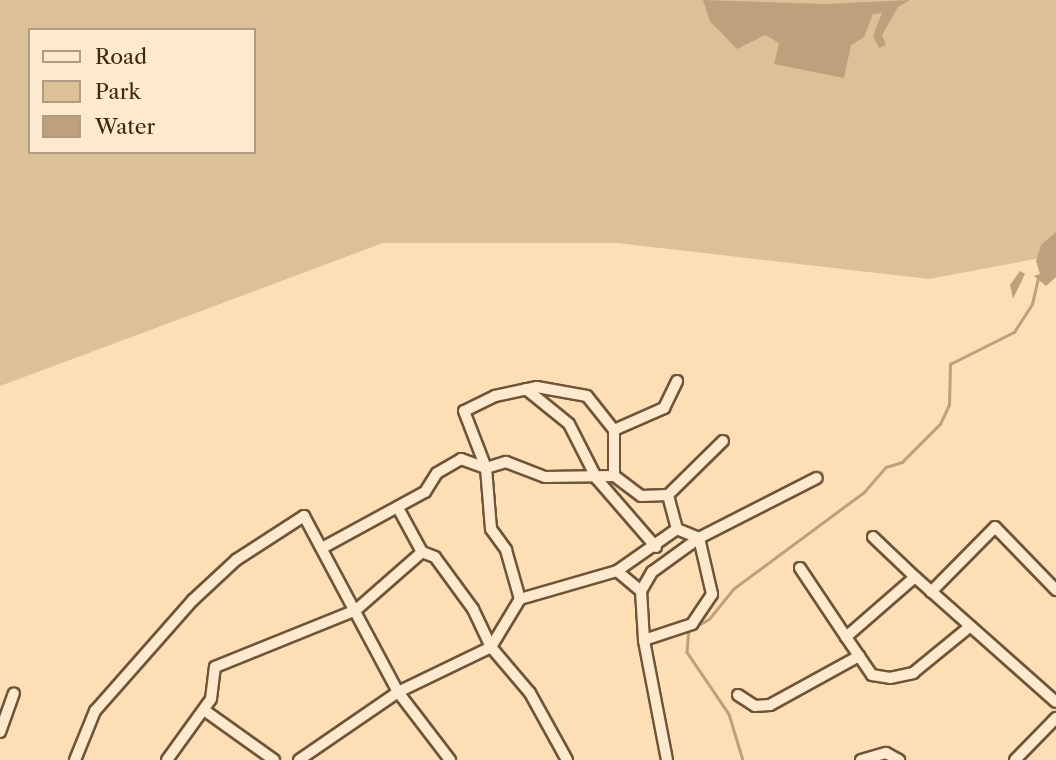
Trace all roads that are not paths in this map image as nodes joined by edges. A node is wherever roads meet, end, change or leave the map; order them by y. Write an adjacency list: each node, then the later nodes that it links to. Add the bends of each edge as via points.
1 (677, 381): 3 (street, via 664,408)
2 (526, 389): 3 (street, via 587,396); 5 (street, via 466,407 464,417); 8 (street, via 569,424)
3 (614, 430): 6 (street)
4 (723, 441): 9 (street)
5 (486, 468): 8 (street, via 514,463 545,477); 10 (street, via 454,459 425,492); 23 (street, via 491,529 506,550)
6 (614, 476): 8 (street); 9 (street, via 641,496)
7 (817, 478): 13 (street)
8 (597, 479): 15 (street)
9 (668, 495): 11 (street)
10 (398, 508): 14 (street); 16 (street)
11 (677, 529): 13 (street); 15 (street)
12 (873, 537): 19 (street)
13 (699, 538): 20 (street, via 652,572); 27 (street, via 709,606 683,629)
14 (324, 547): 24 (street); 37 (street, via 310,522 294,517 236,560 95,711)
15 (656, 547): 18 (street)
16 (422, 552): 24 (street); 28 (street, via 435,557 465,598)
17 (800, 568): 26 (street)
18 (617, 571): 20 (street); 23 (street)
19 (915, 578): 22 (street); 26 (street)
20 (641, 590): 27 (street)
21 (1056, 590): 22 (street, via 995,527)
22 (930, 593): 25 (street)
23 (520, 599): 28 (street)
24 (356, 610): 30 (street); 34 (street, via 215,667)
25 (968, 628): 29 (street, via 906,677 872,675); 33 (street)
26 (846, 638): 29 (street)
27 (644, 640): 43 (street)
28 (491, 647): 30 (street); 42 (street, via 530,693)
29 (859, 656): 32 (street, via 770,705 755,706)
30 (397, 692): 40 (street); 41 (street)
31 (14, 693): 36 (street)
32 (738, 695)
33 (1056, 702)
34 (204, 710): 38 (street); 39 (street)
35 (1056, 718): 46 (street)
36 (0, 732)
37 (75, 760)
38 (167, 760)
39 (274, 760)
40 (299, 760)
41 (450, 760)
42 (567, 760)
43 (667, 760)
44 (861, 760): 45 (street, via 886,753)
45 (899, 760)
46 (1015, 760)

